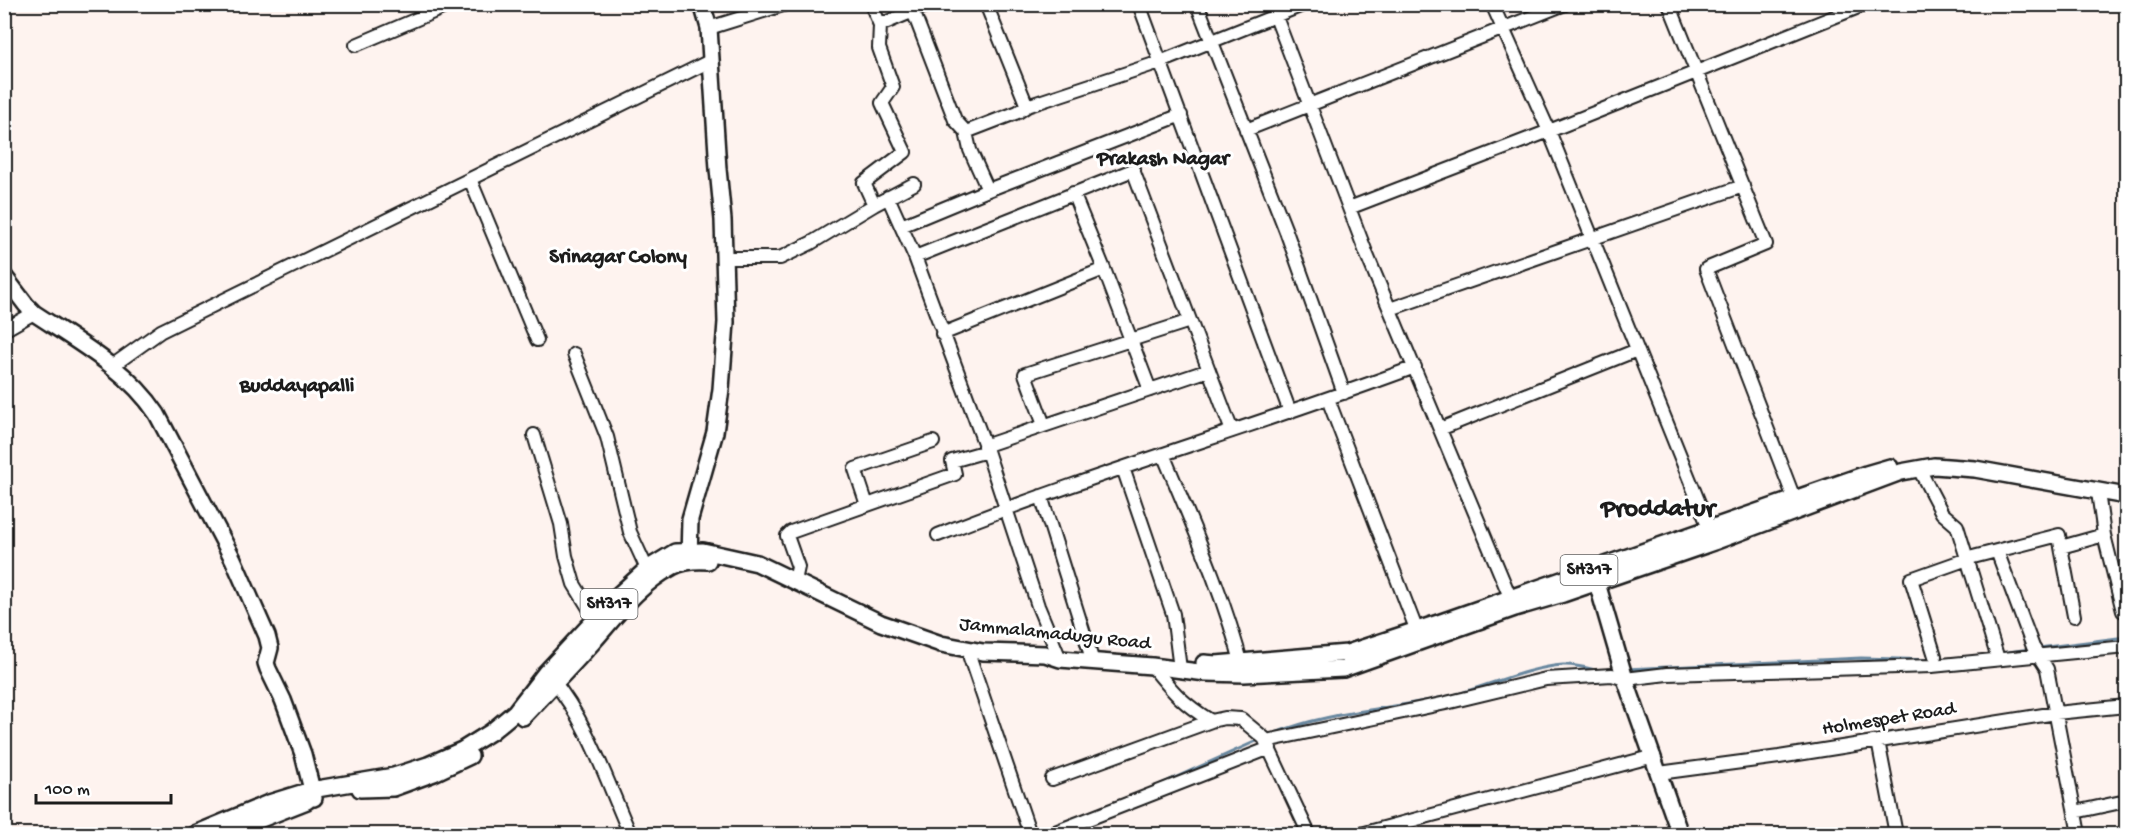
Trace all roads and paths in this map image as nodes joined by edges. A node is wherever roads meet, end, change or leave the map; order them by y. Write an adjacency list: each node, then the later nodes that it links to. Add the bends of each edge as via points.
1 (452, 4): 21 (street)
2 (702, 4): 18 (main road)
3 (786, 4): 18 (street)
4 (871, 4): 17 (street)
5 (930, 4): 15 (street)
6 (986, 4): 26 (street)
7 (1138, 4): 23 (street)
8 (1197, 4): 20 (street)
9 (1271, 4): 16 (street)
10 (1305, 4): 16 (street)
11 (1492, 4): 19 (street)
12 (1565, 4): 19 (street)
13 (1669, 4): 24 (street)
14 (1865, 5): 24 (street)
15 (913, 11): 17 (street); 30 (street, via 955,120)
16 (1276, 17): 20 (street); 25 (street)
17 (880, 25): 37 (street, via 879,48 893,87 882,104 905,152 864,183)
18 (708, 28): 22 (main road)
19 (1503, 28): 25 (street); 29 (street)
20 (1212, 42): 23 (street); 28 (street)
21 (356, 45)
22 (710, 61): 31 (street); 42 (main road)
23 (1160, 62): 26 (street); 27 (street)
24 (1697, 73): 29 (street); 33 (street)
25 (1310, 105): 28 (street); 38 (street)
26 (1028, 106): 30 (street)
27 (1181, 116): 34 (street); 60 (street)
28 (1246, 130): 58 (street)
29 (1550, 131): 38 (street); 40 (street)
30 (966, 132): 34 (street)
31 (470, 180): 50 (street); 54 (street, via 161,331)
32 (914, 184): 36 (street)
33 (1743, 186): 40 (street); 74 (street, via 1766,244 1706,269)
34 (988, 190): 39 (street)
35 (1073, 193): 41 (street); 43 (street); 47 (street, via 1133,170)
36 (888, 198): 37 (street); 39 (street)
37 (874, 205): 42 (street, via 780,258)
38 (1349, 207): 45 (street)
39 (901, 226): 41 (street)
40 (1592, 238): 45 (street); 52 (street)
41 (915, 257): 49 (street)
42 (725, 258): 82 (main road, via 721,389 715,432 690,519)
43 (1104, 268): 49 (street); 51 (street)
44 (4, 276): 46 (main road)
45 (1390, 309): 55 (street)
46 (34, 312): 48 (street); 54 (main road)
47 (1190, 321): 51 (street); 56 (street)
48 (4, 330)
49 (942, 334): 66 (street)
50 (537, 340)
51 (1131, 341): 57 (street); 61 (street, via 1025,374)
52 (1637, 350): 62 (street); 78 (street)
53 (574, 354): 84 (street, via 607,437 630,532)
54 (112, 366): 113 (main road, via 157,414 233,559 267,636 267,669 303,754)
55 (1415, 367): 58 (street); 62 (street)
56 (1209, 370): 57 (street); 63 (street)
57 (1150, 390): 61 (street)
58 (1344, 393): 59 (street)
59 (1328, 399): 60 (street); 92 (street)
60 (1290, 412): 63 (street)
61 (1044, 425): 66 (street)
62 (1440, 429): 87 (street)
63 (1232, 431): 67 (street)
64 (534, 435): 91 (street, via 561,524 574,584)
65 (933, 442): 75 (street, via 855,470)
66 (985, 448): 75 (street, via 952,461 955,474); 76 (street)
67 (1163, 454): 68 (street); 102 (street, via 1197,535)
68 (1123, 468): 72 (street); 100 (street, via 1173,615)
69 (1919, 469): 71 (main road, SH317, via 1975,469); 74 (main road, SH317); 83 (street, via 1942,513 1957,526)
70 (2127, 486): 74 (main road, SH317, via 1934,455 1866,474)
71 (2098, 492): 73 (main road, SH317); 79 (street)
72 (1041, 496): 76 (street); 98 (street)
73 (2127, 496)
74 (1796, 504): 78 (main road, SH317)
75 (867, 505): 85 (street, via 788,535 798,567)
76 (1005, 508): 77 (street); 95 (street)
77 (938, 535)
78 (1711, 535): 86 (main road, Jammalamadugu Road / SH317); 87 (main road, SH317)
79 (2104, 535): 80 (street); 89 (street)
80 (2061, 547): 81 (street, via 2059,535); 90 (street)
81 (1997, 550): 83 (street); 94 (street)
82 (689, 556): 84 (main road, Jammalamadugu Road / SH317, via 675,552); 85 (main road, Jammalamadugu Road / SH317, via 719,554 757,562); 88 (main road); 97 (main road, via 754,571 886,635 926,650)
83 (1966, 559): 96 (street, via 1911,579); 99 (street)
84 (647, 568): 88 (main road, Jammalamadugu Road / SH317)
85 (795, 581): 95 (main road, Jammalamadugu Road / SH317, via 881,623 941,644 983,652)
86 (1597, 583): 87 (main road, Jammalamadugu Road / SH317); 104 (main road)
87 (1512, 603): 92 (main road, Jammalamadugu Road / SH317)
88 (613, 609): 91 (main road, Jammalamadugu Road / SH317); 103 (main road)
89 (2123, 611)
90 (2074, 616)
91 (595, 618): 103 (main road, Jammalamadugu Road / SH317)
92 (1418, 636): 102 (main road, Jammalamadugu Road / SH317, via 1343,669)
93 (2127, 647): 94 (street)
94 (2038, 655): 99 (street); 106 (street, via 2047,669)
95 (1054, 656): 97 (main road, via 1045,662); 98 (main road, Jammalamadugu Road / SH317)
96 (1935, 656)
97 (970, 658): 119 (street)
98 (1091, 659): 100 (main road, SH317); 101 (main road, Jammalamadugu Road / SH317)
99 (1998, 659): 104 (street, via 1932,666 1667,674)
100 (1179, 665): 101 (main road, Jammalamadugu Road / SH317); 102 (main road, Jammalamadugu Road / SH317, via 1206,673)
101 (1152, 666): 107 (street, via 1188,707)
102 (1243, 668)
103 (550, 677): 113 (main road, via 514,726 450,760 393,788 348,787); 118 (street, via 579,720)
104 (1625, 679): 109 (street, via 1612,675 1546,679 1297,733); 110 (main road)
105 (2127, 706): 106 (street, Holmespet Road)
106 (2056, 713): 108 (street, Holmespet Road); 115 (street)
107 (1211, 720): 109 (street, via 1241,719); 112 (street)
108 (1878, 741): 111 (street, Holmespet Road); 124 (street)
109 (1268, 745): 120 (street); 121 (street)
110 (1654, 756): 111 (main road); 122 (street)
111 (1659, 773): 123 (main road)
112 (1052, 779)
113 (312, 794): 116 (main road)
114 (2127, 801): 115 (street)
115 (2075, 812): 125 (street)
116 (220, 831): 117 (main road)
117 (195, 834)
118 (630, 834)
119 (1030, 834)
120 (1050, 834)
121 (1309, 834)
122 (1361, 834)
123 (1680, 834)
124 (1896, 834)
125 (2079, 834)

